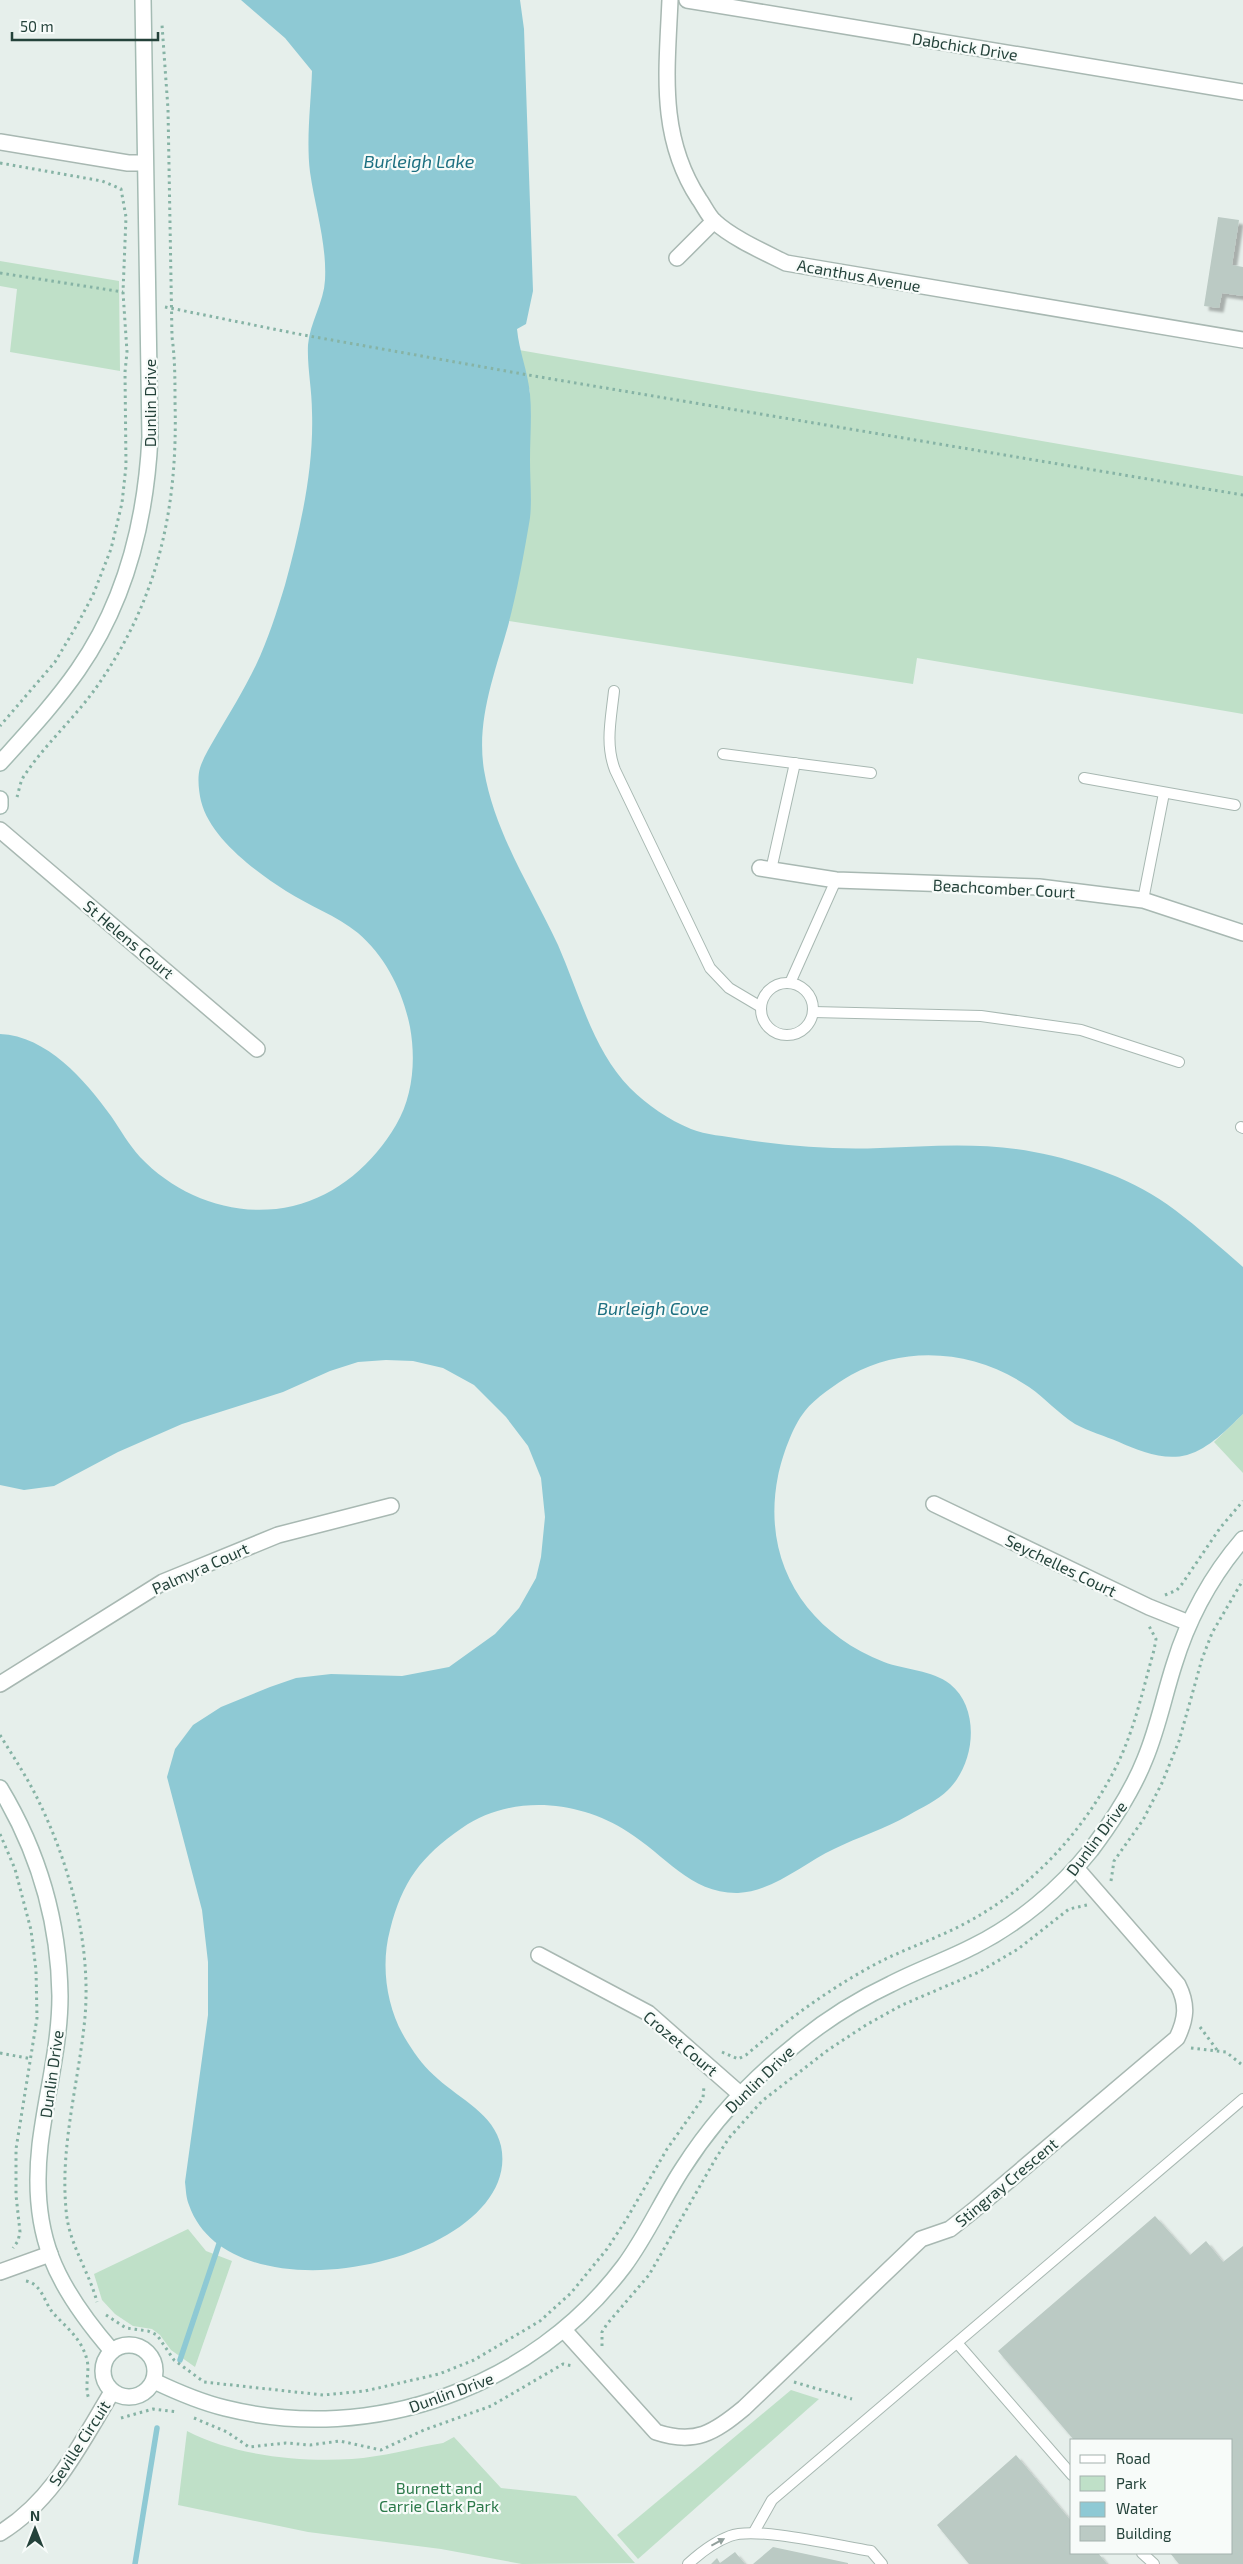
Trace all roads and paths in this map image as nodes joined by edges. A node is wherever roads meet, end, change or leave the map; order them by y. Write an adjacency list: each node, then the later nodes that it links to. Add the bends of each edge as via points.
1 (143, 0): 7 (street, Dunlin Drive)
2 (670, 0): 8 (street, Acanthus Avenue, via 667,96 672,138 691,186)
3 (687, 0): 4 (street, Dabchick Drive)
4 (1243, 92)
5 (0, 142): 7 (street, via 128,164)
6 (0, 163): 11 (path, via 102,181 121,189 126,217)
7 (145, 164): 19 (street, Dunlin Drive, via 150,437 146,490 136,540 113,606 79,669)
8 (714, 221): 9 (street); 13 (street, Acanthus Avenue, via 786,263)
9 (677, 258)
10 (0, 273): 11 (path)
11 (123, 292): 16 (path, via 127,352 126,466 122,503 111,548 93,595 55,662)
12 (172, 308): 14 (path, via 534,376)
13 (1243, 340)
14 (1243, 495)
15 (614, 691): 32 (lane, via 608,736 609,755 615,770 710,968 729,988)
16 (0, 726)
17 (724, 754): 18 (lane)
18 (795, 763): 20 (lane); 27 (lane)
19 (0, 764)
20 (871, 773)
21 (1084, 778): 22 (lane)
22 (1164, 793): 24 (lane); 29 (lane)
23 (0, 799): 25 (street)
24 (1235, 805)
25 (0, 806)
26 (0, 830): 34 (street, St Helens Court)
27 (766, 869): 28 (street, Beachcomber Court)
28 (836, 880): 29 (street, Beachcomber Court, via 1039,887); 31 (lane)
29 (1143, 900): 30 (street, Beachcomber Court)
30 (1243, 933)
31 (790, 983): 32 (lane, via 774,986); 33 (lane, via 798,985 810,996)
32 (761, 1007): 33 (lane, via 762,1016 772,1030 789,1035 805,1028)
33 (813, 1012): 35 (lane, via 981,1016 1081,1030)
34 (257, 1049)
35 (1179, 1062)
36 (1243, 1501): 41 (path, via 1177,1590)
37 (934, 1504): 43 (street, Seychelles Court)
38 (392, 1506): 44 (street, Palmyra Court, via 278,1535 163,1582)
39 (1243, 1539): 43 (street, Dunlin Drive, via 1214,1576)
40 (1243, 1580): 49 (path, via 1212,1633 1179,1741 1162,1784 1143,1820 1114,1861)
41 (1161, 1596)
42 (1145, 1617): 53 (path, via 1156,1639 1131,1732 1092,1808 1054,1856 981,1915 831,1989 790,2017 746,2055 738,2059)
43 (1189, 1623): 48 (street, Dunlin Drive, via 1144,1762 1111,1822)
44 (0, 1684)
45 (0, 1735): 65 (path, via 40,1803 56,1840 80,1929 85,1969 85,2016 66,2150 64,2191 74,2246)
46 (0, 1788): 56 (street, Dunlin Drive, via 22,1826 35,1858 53,1927 60,1996)
47 (0, 1834): 55 (path, via 15,1869 32,1938 37,2018)
48 (1076, 1868): 52 (street, Stingray Crescent, via 1178,1985 1184,1997 1184,2023 1177,2038); 59 (street, Dunlin Drive, via 1035,1906 992,1936 891,1983 823,2024 795,2044)
49 (1109, 1886)
50 (1090, 1904): 69 (path, via 1069,1909 1018,1948 979,1972 902,2005 866,2025 762,2101 716,2158 649,2275 607,2324 601,2341)
51 (539, 1955): 59 (street, Crozet Court, via 648,2013)
52 (1168, 2046): 57 (path, via 1226,2052); 71 (street, Stingray Crescent, via 950,2229 921,2239)
53 (722, 2052)
54 (0, 2053): 55 (path)
55 (31, 2059): 56 (path); 61 (path, via 15,2156 20,2232 18,2241)
56 (54, 2062): 62 (street, Dunlin Drive, via 37,2180 40,2214)
57 (1240, 2064)
58 (701, 2079): 66 (path, via 703,2098 695,2112 667,2150 608,2249 571,2293 540,2321 474,2360 439,2374 365,2391 323,2395 204,2382 174,2360 157,2334 126,2328)
59 (740, 2094): 67 (street, Dunlin Drive, via 683,2167 626,2264)
60 (1243, 2099): 68 (lane)
61 (8, 2253)
62 (50, 2254): 63 (street); 70 (street, Dunlin Drive, via 72,2300)
63 (0, 2272)
64 (19, 2280): 75 (path, via 37,2287 48,2307 81,2346 87,2359 87,2395)
65 (100, 2306)
66 (103, 2312)
67 (564, 2330): 71 (street, Stingray Crescent, via 656,2432 675,2438 696,2437 715,2430); 72 (street, Dunlin Drive, via 518,2363 464,2390 399,2410 364,2416 296,2418 228,2409 194,2399)
68 (958, 2344): 76 (lane); 77 (lane, via 772,2500)
69 (603, 2350)
70 (112, 2351): 72 (street, via 128,2345 145,2350 155,2364); 73 (street, via 106,2358 103,2376)
71 (777, 2376): 74 (path)
72 (154, 2381): 73 (street, via 140,2395 121,2397)
73 (112, 2392): 78 (street, Seville Circuit, via 53,2486 20,2521)
74 (852, 2399)
75 (90, 2401)
76 (1070, 2473)
77 (754, 2532): 80 (lane, one-way to 77, via 711,2546 731,2536); 81 (lane, via 871,2551)
78 (0, 2533)
79 (1143, 2554): 82 (lane)
80 (688, 2564)
81 (882, 2564)
82 (1154, 2564)

